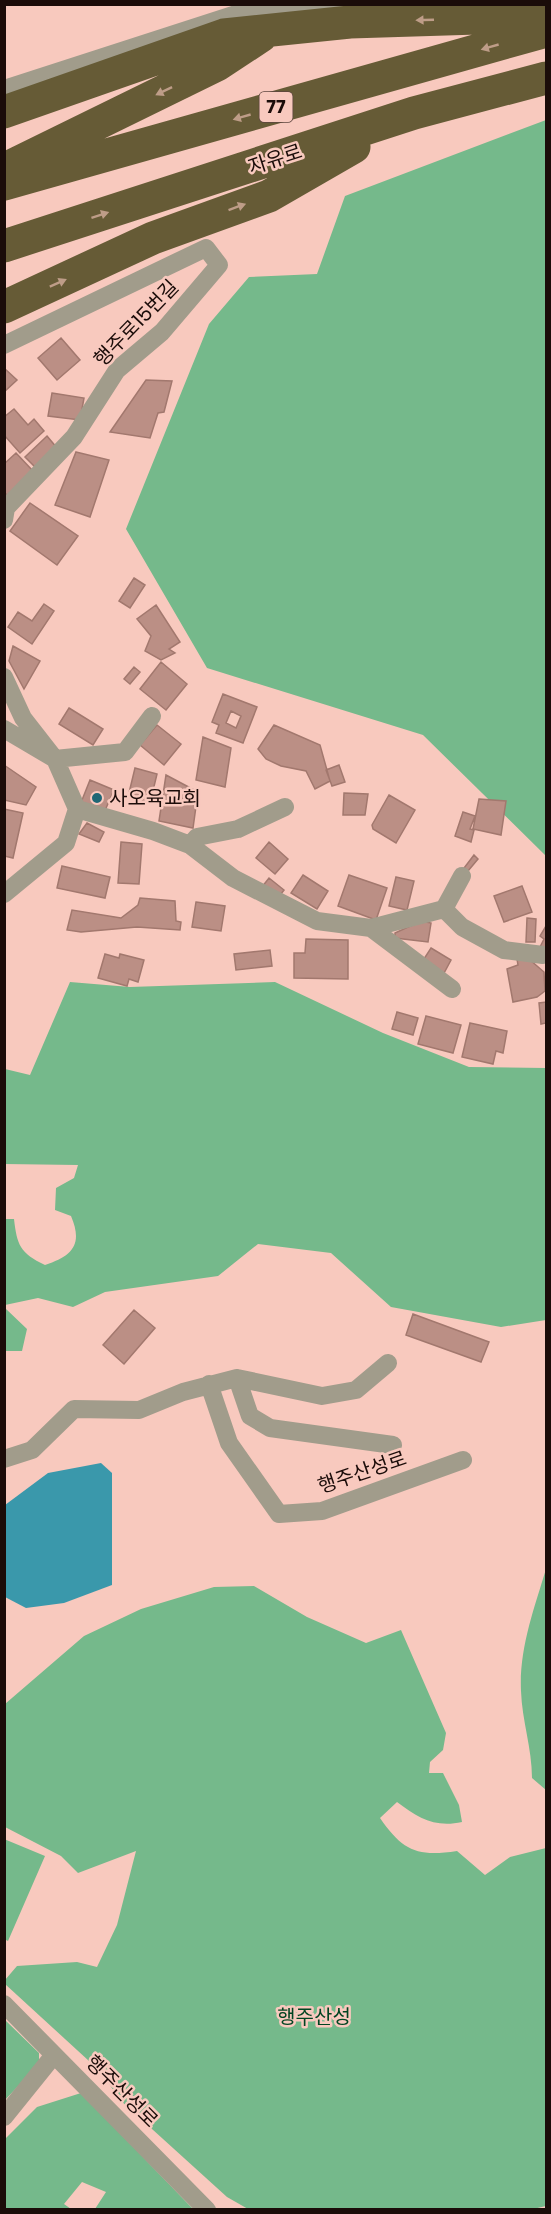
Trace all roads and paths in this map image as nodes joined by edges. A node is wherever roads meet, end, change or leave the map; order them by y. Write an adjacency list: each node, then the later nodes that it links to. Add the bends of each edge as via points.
1 (309, 4): 9 (highway, one-way to 9, via 217,65)
2 (344, 4): 6 (street, via 242,12)
3 (546, 16): 7 (highway, one-way to 7, via 350,22 224,35)
4 (546, 31): 10 (highway, 77, one-way to 10)
5 (546, 78): 8 (highway, 자유로 / 77)
6 (4, 89)
7 (4, 112)
8 (414, 113): 11 (highway, 자유로 / 77, one-way to 8); 12 (highway, one-way to 8, via 153,238 269,196)
9 (4, 170)
10 (4, 184)
11 (4, 246)
12 (4, 307)
13 (4, 345): 14 (street, 행주로15번길, via 206,248 219,265 162,332 117,370 74,437 6,508)
14 (4, 520)
15 (4, 677): 18 (street, via 23,718)
16 (152, 716): 18 (street, via 125,752)
17 (4, 729): 18 (street)
18 (55, 759): 20 (street)
19 (285, 807): 21 (street, via 238,829 197,837)
20 (76, 809): 21 (street); 23 (street, via 66,843)
21 (190, 845): 25 (street, via 233,878 317,921)
22 (462, 876): 24 (street)
23 (4, 894)
24 (444, 909): 25 (street); 26 (street, via 462,927 504,950)
25 (371, 928): 27 (street)
26 (543, 955)
27 (452, 989)
28 (388, 1363): 29 (street, via 356,1390 322,1396)
29 (237, 1378): 30 (street); 31 (street, via 250,1416 270,1428)
30 (209, 1384): 32 (street, via 139,1410 74,1409 32,1450); 33 (street, 행주산성로, via 229,1443 279,1515 322,1511)
31 (393, 1444)
32 (4, 1459)
33 (463, 1460)
34 (4, 2004): 35 (street, 행주산성로)
35 (54, 2055): 36 (street); 37 (street, 행주산성로)
36 (4, 2117)
37 (207, 2210)

